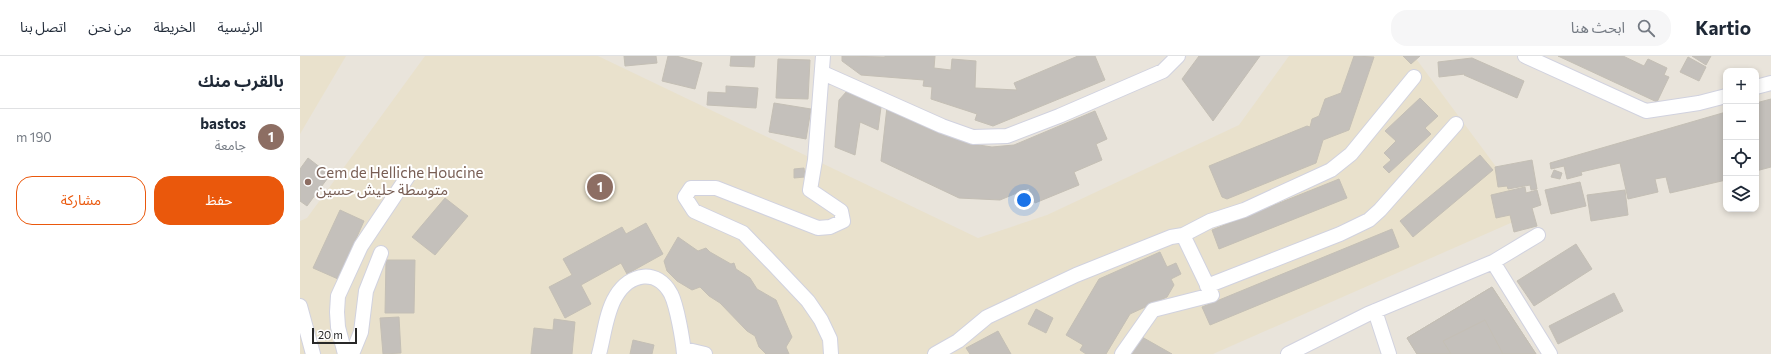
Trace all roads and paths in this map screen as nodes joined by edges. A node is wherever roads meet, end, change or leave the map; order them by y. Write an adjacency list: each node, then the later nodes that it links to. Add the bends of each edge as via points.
1 (823, 56): 4 (street)
2 (1178, 56): 4 (street, via 1163,71 1007,136 973,137 942,126)
3 (1525, 56): 8 (street, via 1646,111)
4 (823, 73): 24 (street, via 810,190 841,210 842,221 830,227 818,228 716,188 691,188 686,197 694,211 743,233 774,264 808,301 821,320 830,339)
5 (1414, 77): 11 (street, via 1351,154 1330,170)
6 (1771, 83): 7 (street)
7 (1759, 86)
8 (1723, 97)
9 (1456, 124): 15 (street, via 1380,210 1368,220 1340,234)
10 (408, 176): 20 (street, via 360,246 338,296 338,328)
11 (1183, 235): 15 (street); 25 (street, via 1171,237 1076,275 987,317 958,341)
12 (1538, 235): 14 (street)
13 (381, 253): 21 (street, via 366,290 361,332)
14 (1493, 262): 17 (street); 29 (street)
15 (1207, 286): 26 (street, via 1212,295 1153,310)
16 (300, 306): 19 (street)
17 (1375, 311): 27 (street); 28 (street)
18 (684, 352): 22 (street, via 671,294 659,280 648,275 624,285 616,296); 23 (street)
19 (313, 354)
20 (344, 354)
21 (352, 354)
22 (599, 354)
23 (705, 354)
24 (831, 354)
25 (935, 354)
26 (1122, 354)
27 (1288, 354)
28 (1389, 354)
29 (1550, 354)

